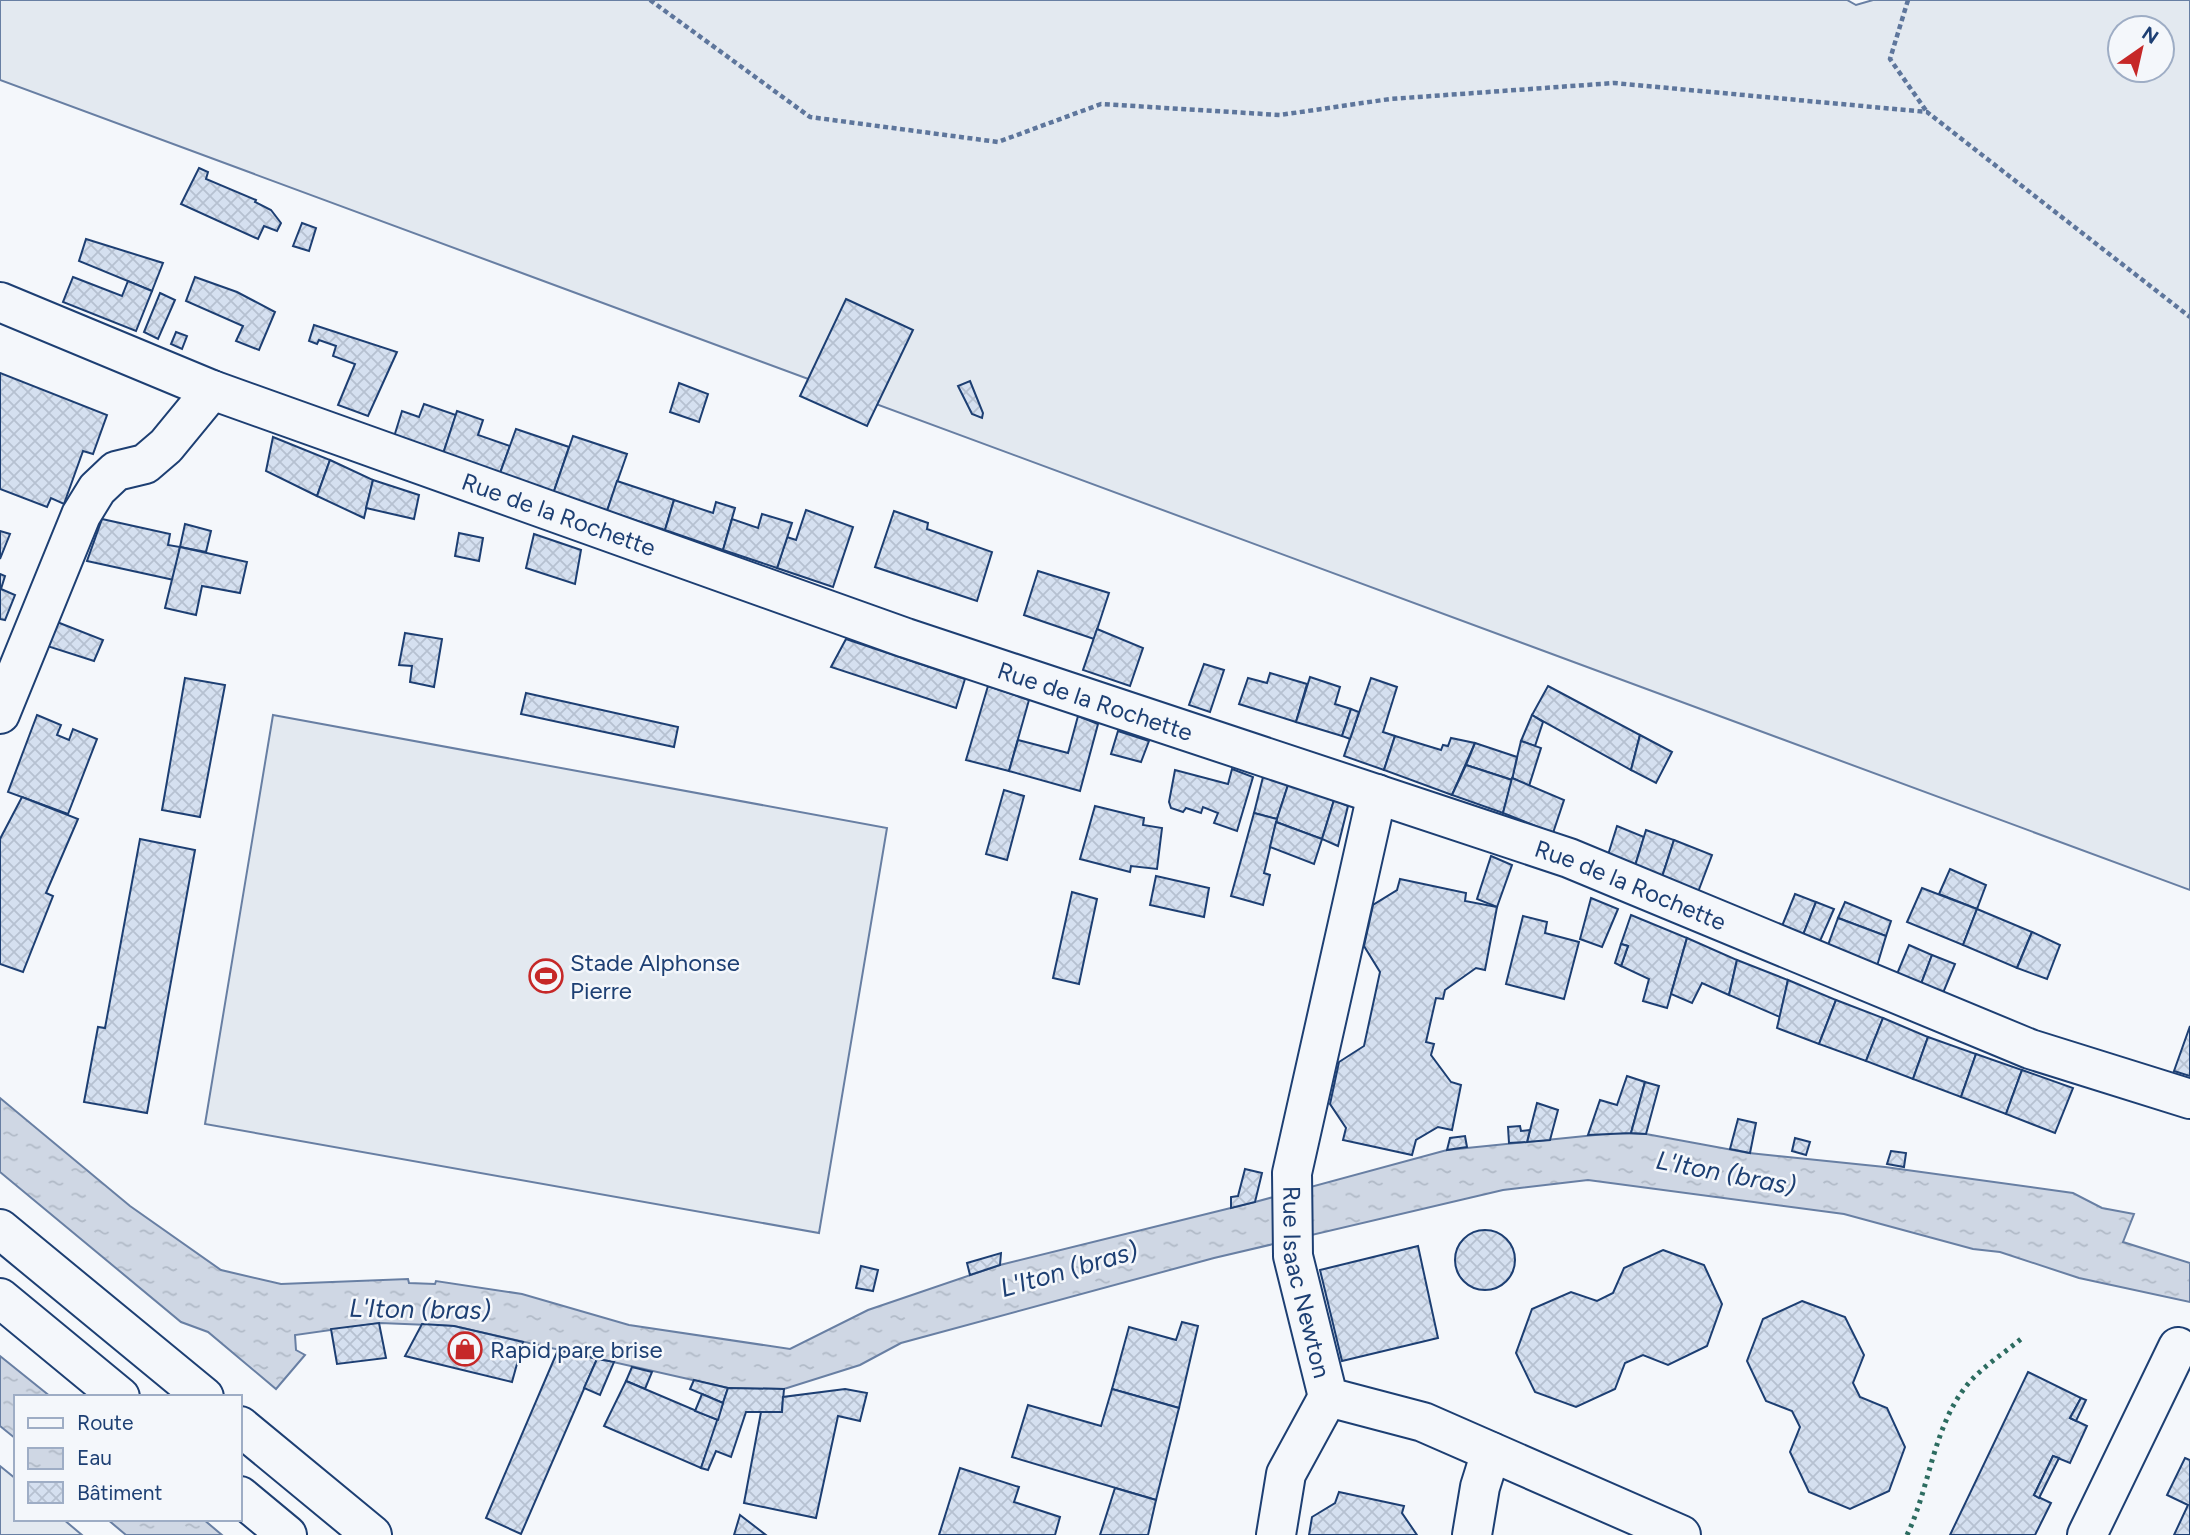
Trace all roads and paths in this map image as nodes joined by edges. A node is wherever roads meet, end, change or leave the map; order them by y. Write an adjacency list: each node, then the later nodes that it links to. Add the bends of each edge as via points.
1 (650, 0): 3 (path, via 810,117 998,142 1101,104 1280,115 1390,99 1614,83)
2 (1908, 0): 3 (path, via 1890,59)
3 (1927, 112): 5 (path)
4 (0, 302): 6 (street, Rue de la Rochette)
5 (2190, 317)
6 (212, 390): 7 (street, via 166,446 145,464 116,471 97,489 81,515); 8 (street, Rue de la Rochette, via 893,634)
7 (0, 714)
8 (1377, 794): 9 (street, Rue de la Rochette, via 1569,858 2030,1049); 15 (street, Rue Isaac Newton, via 1292,1173 1293,1256)
9 (2190, 1099)
10 (0, 1229): 14 (street)
11 (0, 1298): 13 (street)
12 (2178, 1347): 24 (street)
13 (118, 1395)
14 (202, 1395)
15 (1328, 1397): 17 (street, Rue Isaac Newton, via 1423,1422); 21 (street, via 1286,1474)
16 (242, 1428): 20 (street)
17 (1491, 1452): 22 (street, via 1479,1487); 23 (street, Rue Isaac Newton)
18 (242, 1498): 19 (street)
19 (287, 1535)
20 (372, 1535)
21 (1276, 1535)
22 (1472, 1535)
23 (1681, 1535)
24 (2087, 1535)

